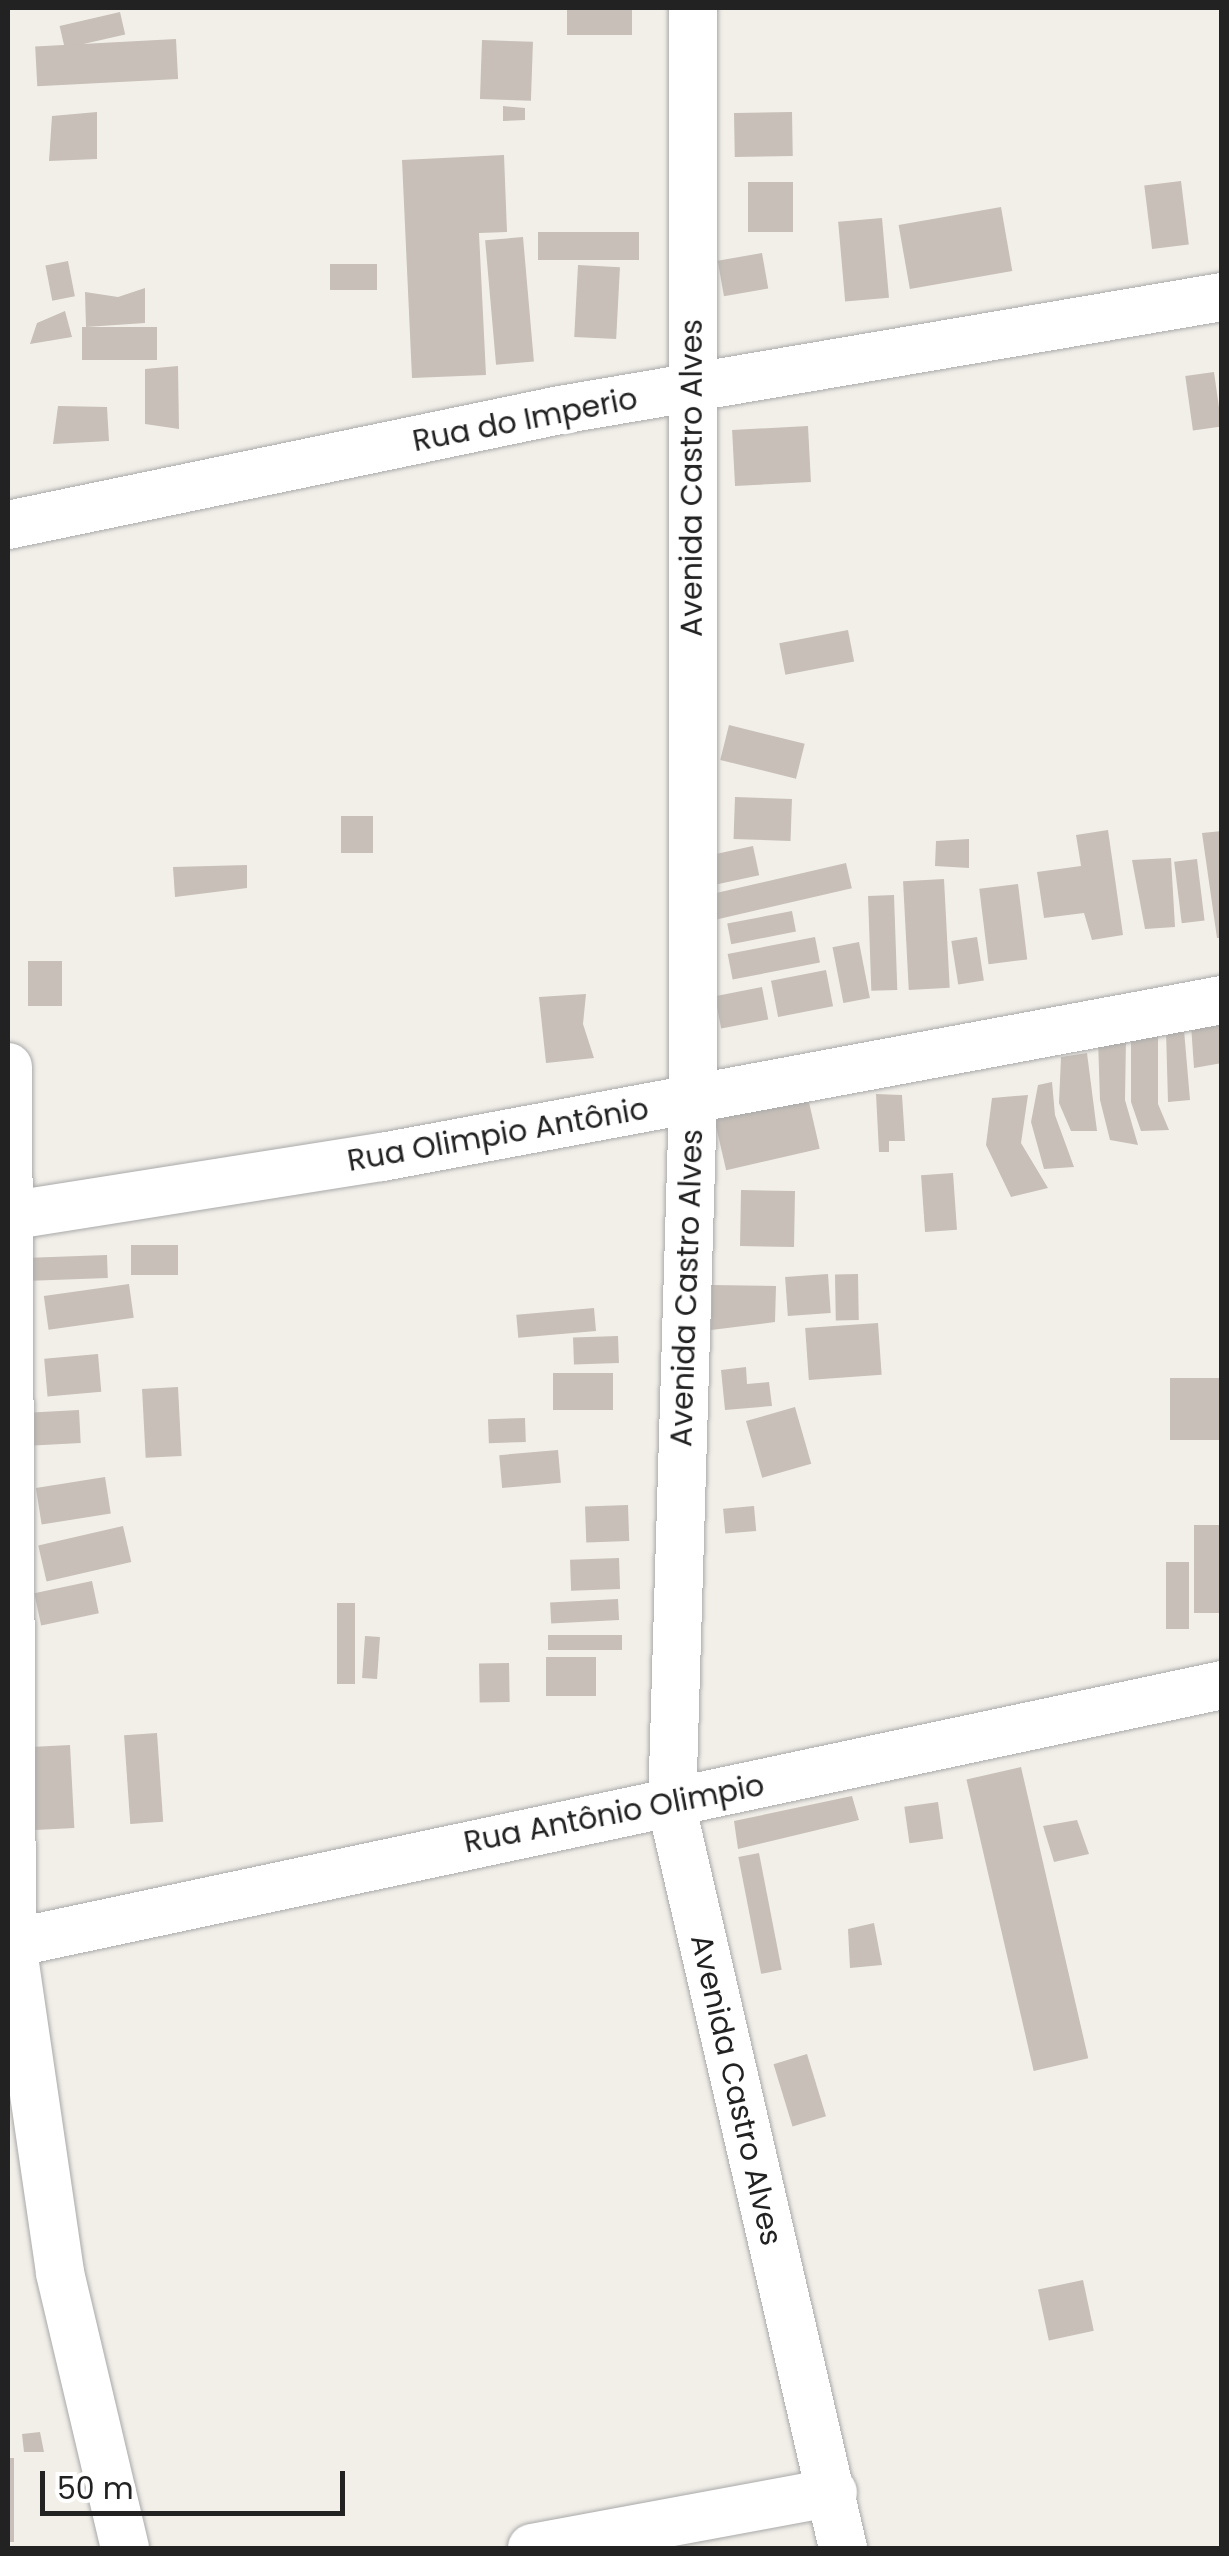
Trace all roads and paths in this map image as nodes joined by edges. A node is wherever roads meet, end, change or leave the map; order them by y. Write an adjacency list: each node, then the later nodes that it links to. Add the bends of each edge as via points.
1 (693, 8): 3 (street, Avenida Castro Alves)
2 (1222, 297): 3 (street, Rua do Imperio)
3 (691, 390): 4 (street, Rua do Imperio); 7 (street, Avenida Castro Alves)
4 (8, 525)
5 (1222, 1000): 7 (street, Rua Olimpio Antônio)
6 (8, 1067): 8 (street)
7 (693, 1100): 8 (street, Rua Olimpio Antônio); 10 (street, Avenida Castro Alves)
8 (8, 1216): 11 (street)
9 (1222, 1685): 10 (street, Rua Antônio Olimpio, via 1007,1724)
10 (672, 1808): 11 (street, Rua Antônio Olimpio, via 344,1866); 12 (street, Avenida Castro Alves)
11 (10, 1944): 13 (street, via 60,2273)
12 (833, 2492): 14 (street); 15 (street, Avenida Castro Alves)
13 (125, 2548)
14 (532, 2548)
15 (843, 2548)

